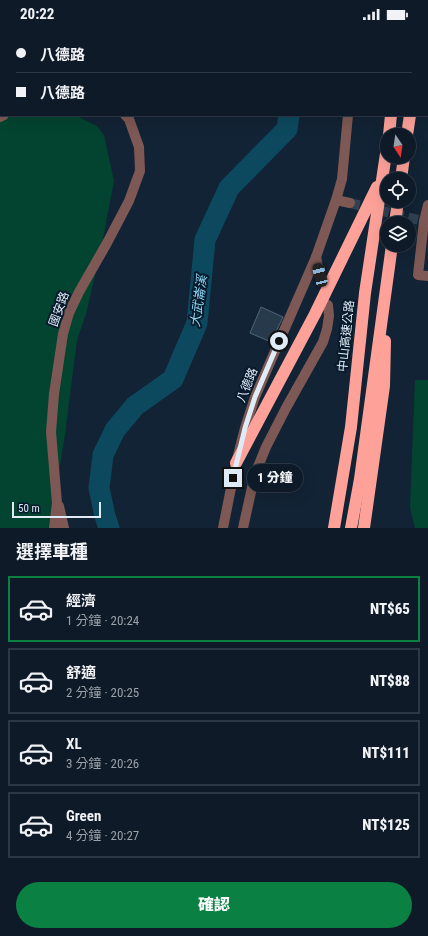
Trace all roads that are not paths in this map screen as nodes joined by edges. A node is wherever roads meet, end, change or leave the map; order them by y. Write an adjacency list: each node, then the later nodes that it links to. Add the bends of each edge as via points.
1 (126, 116): 19 (street, 國安路, via 139,147 140,171 129,201 69,312 64,334 54,394 51,432)
2 (348, 116): 9 (street, 八德路, via 342,179)
3 (392, 116): 5 (highway)
4 (410, 116): 6 (highway)
5 (390, 128)
6 (408, 128)
7 (380, 181): 18 (highway, via 315,314)
8 (380, 195): 24 (highway, 中山高速公路, via 365,293 351,427)
9 (336, 200): 10 (street); 13 (street, 八德路)
10 (350, 203)
11 (428, 205): 15 (street, via 421,220 418,275)
12 (391, 252): 16 (highway)
13 (316, 257): 14 (street); 18 (street, 八德路, via 255,397)
14 (320, 275)
15 (428, 276)
16 (384, 296): 25 (highway); 26 (highway, via 384,386)
17 (328, 305): 23 (street, via 329,316 323,342 266,447 255,474)
18 (236, 463): 22 (street, 八德路)
19 (58, 503): 20 (street, 國安路); 21 (street)
20 (54, 528)
21 (64, 528)
22 (223, 528)
23 (243, 528)
24 (334, 528)
25 (351, 528)
26 (364, 528)

